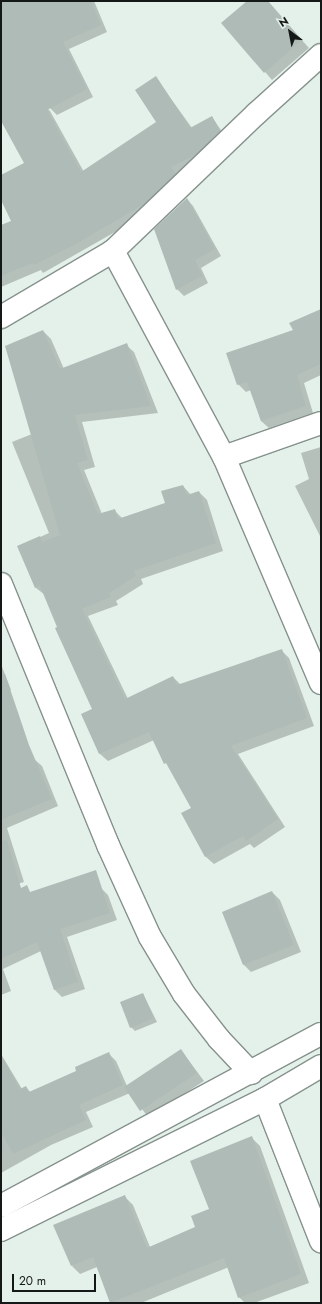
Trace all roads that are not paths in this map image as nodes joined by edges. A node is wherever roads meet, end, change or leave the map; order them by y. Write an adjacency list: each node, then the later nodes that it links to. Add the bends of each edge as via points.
1 (321, 55): 2 (street)
2 (113, 251): 3 (street); 5 (street)
3 (1, 317)
4 (321, 423): 5 (street)
5 (224, 457): 7 (street)
6 (1, 584): 10 (street, via 108,845 150,937 184,994 219,1040)
7 (321, 682)
8 (321, 1034): 10 (street)
9 (321, 1066): 11 (street)
10 (250, 1073): 12 (street)
11 (265, 1099): 13 (street); 14 (street)
12 (1, 1206)
13 (1, 1230)
14 (321, 1241)

